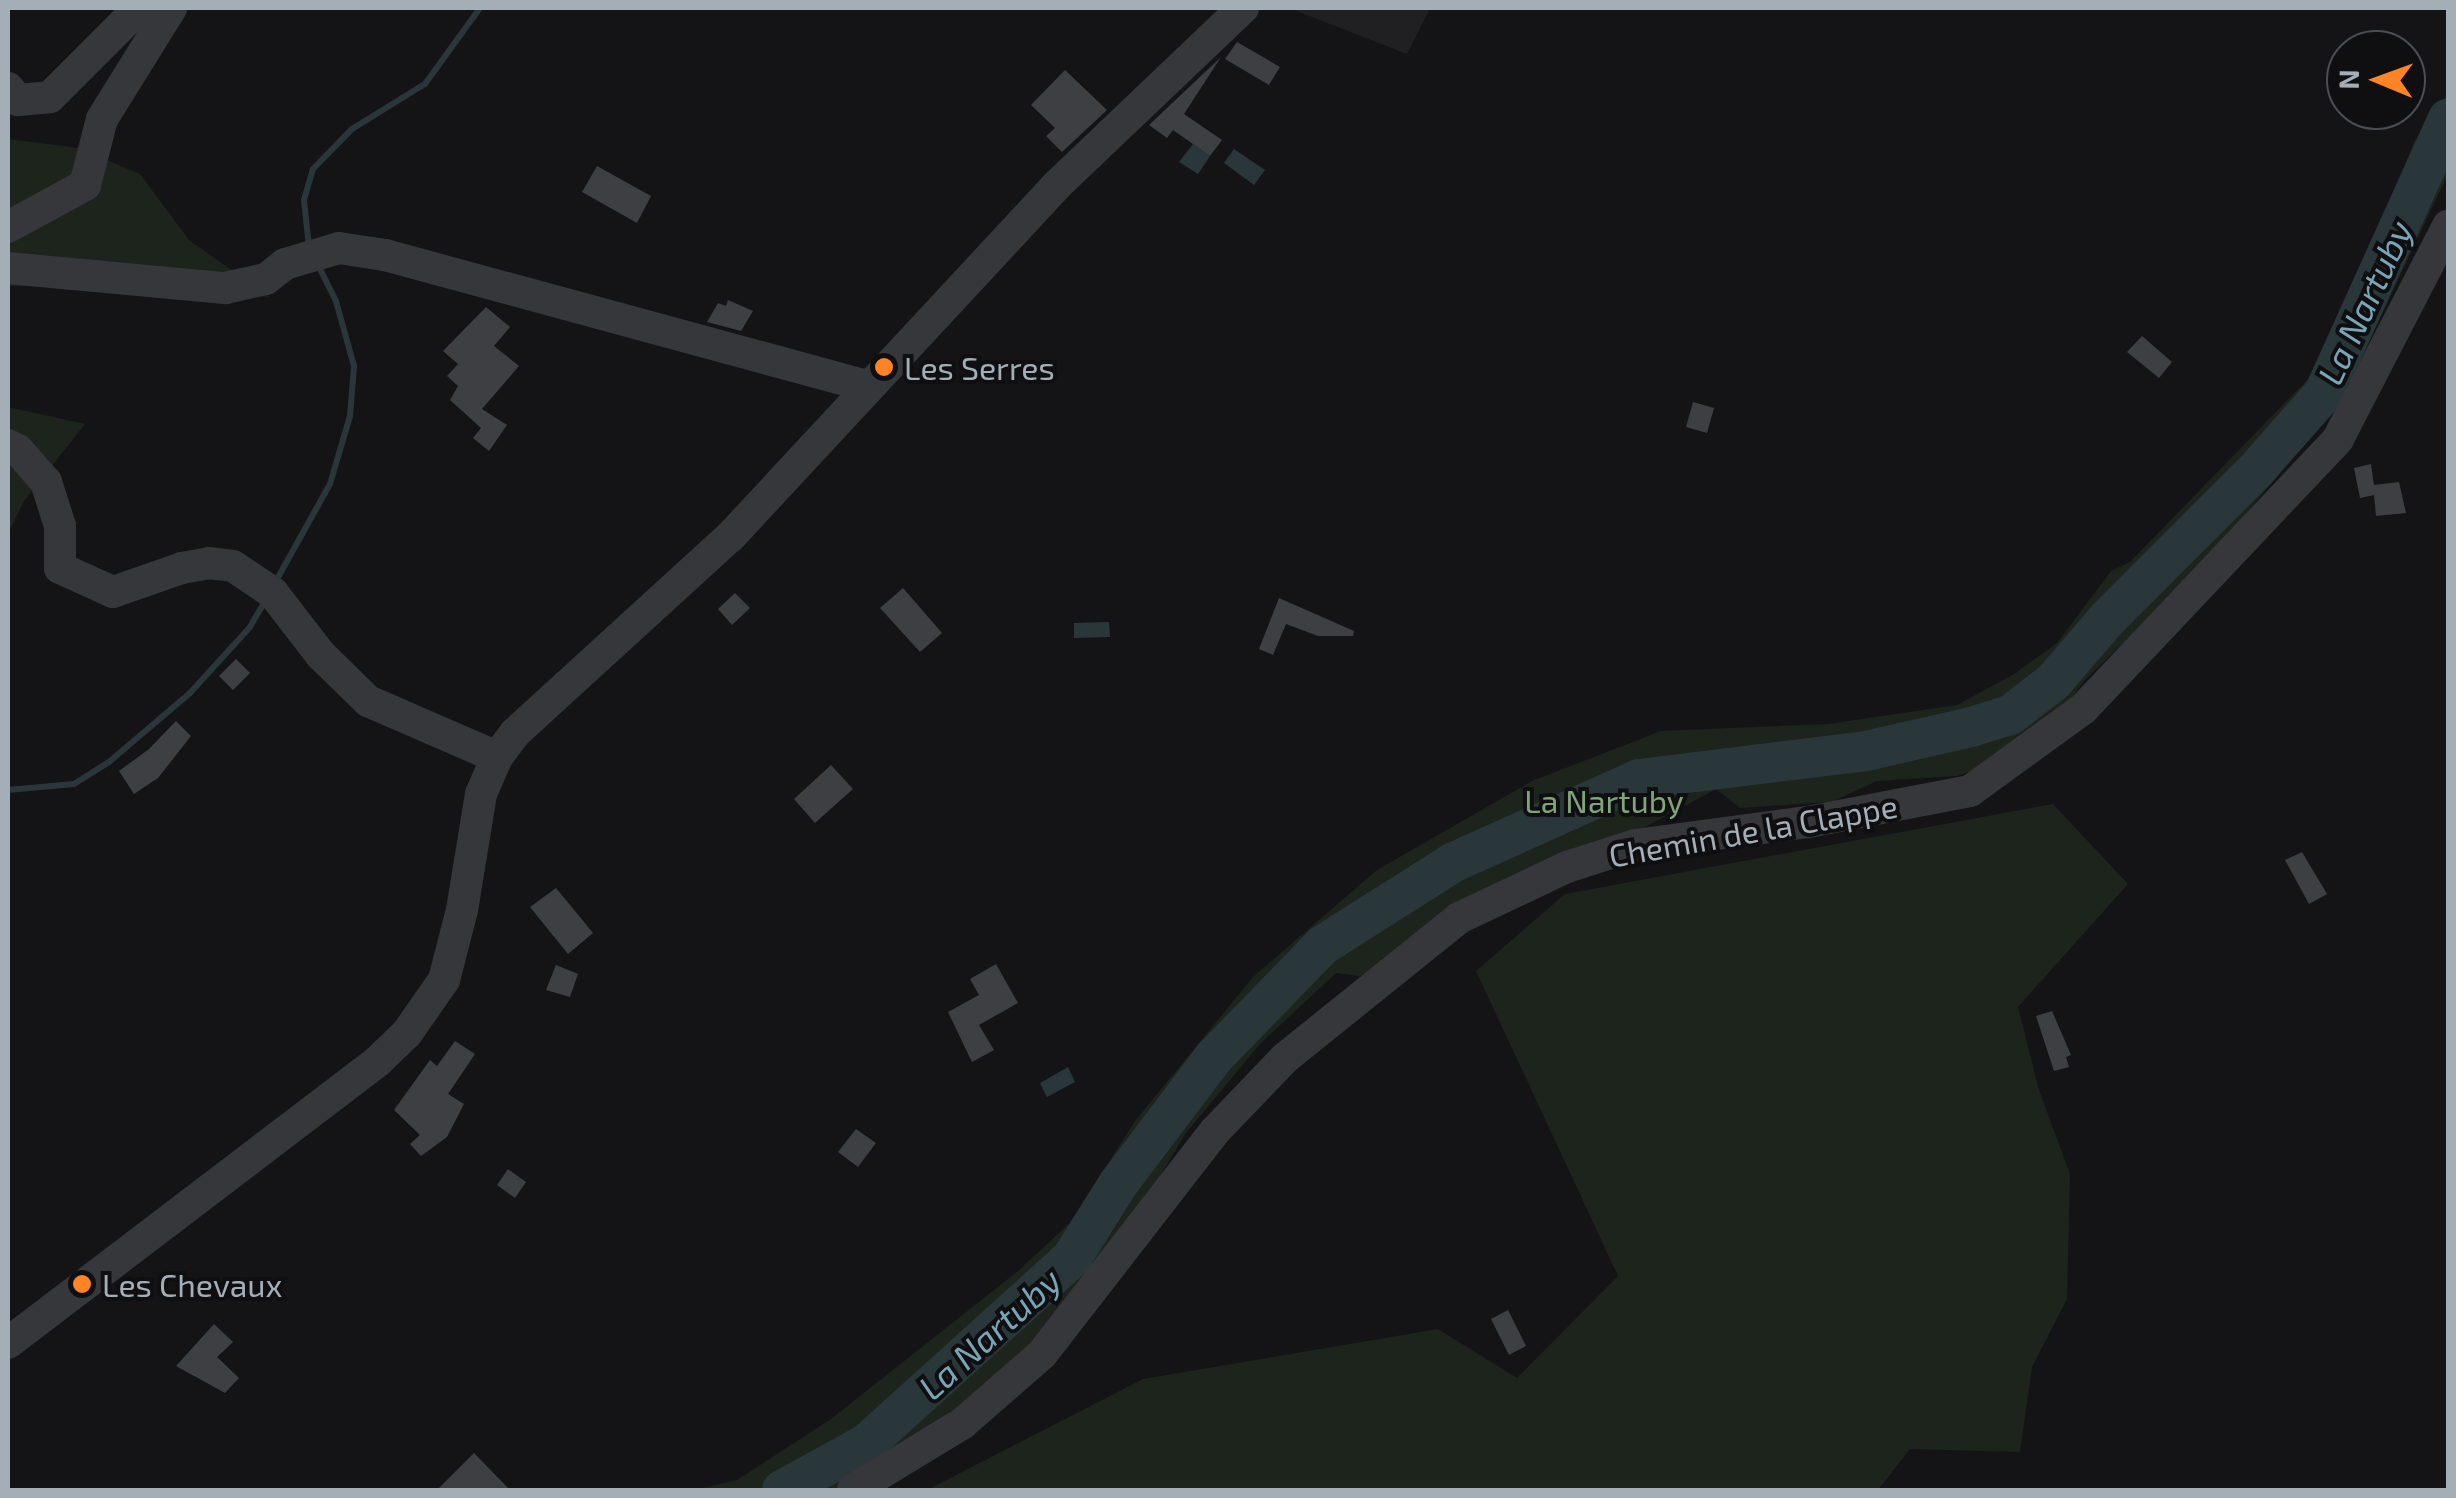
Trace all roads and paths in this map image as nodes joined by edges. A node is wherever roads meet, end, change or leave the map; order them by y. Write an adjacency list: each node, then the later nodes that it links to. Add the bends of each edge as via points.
1 (139, 8): 4 (street, via 50,97 18,100)
2 (170, 8): 6 (street, via 102,120 85,185)
3 (1243, 8): 8 (street, via 1056,185)
4 (8, 88)
5 (2448, 226): 12 (street, Chemin de la Clappe, via 2338,439 2083,709 1970,791 1635,845 1459,918 1285,1058 1238,1106 1042,1354 963,1423)
6 (8, 228)
7 (8, 268): 8 (street, via 225,288 340,248)
8 (866, 386): 10 (street, via 730,537 515,733)
9 (8, 445): 10 (street, via 46,482 60,526 60,568 112,592 182,568 233,566 273,593 368,701)
10 (497, 757): 11 (street, via 481,794 444,980 407,1033 378,1062)
11 (8, 1343)
12 (853, 1490)

